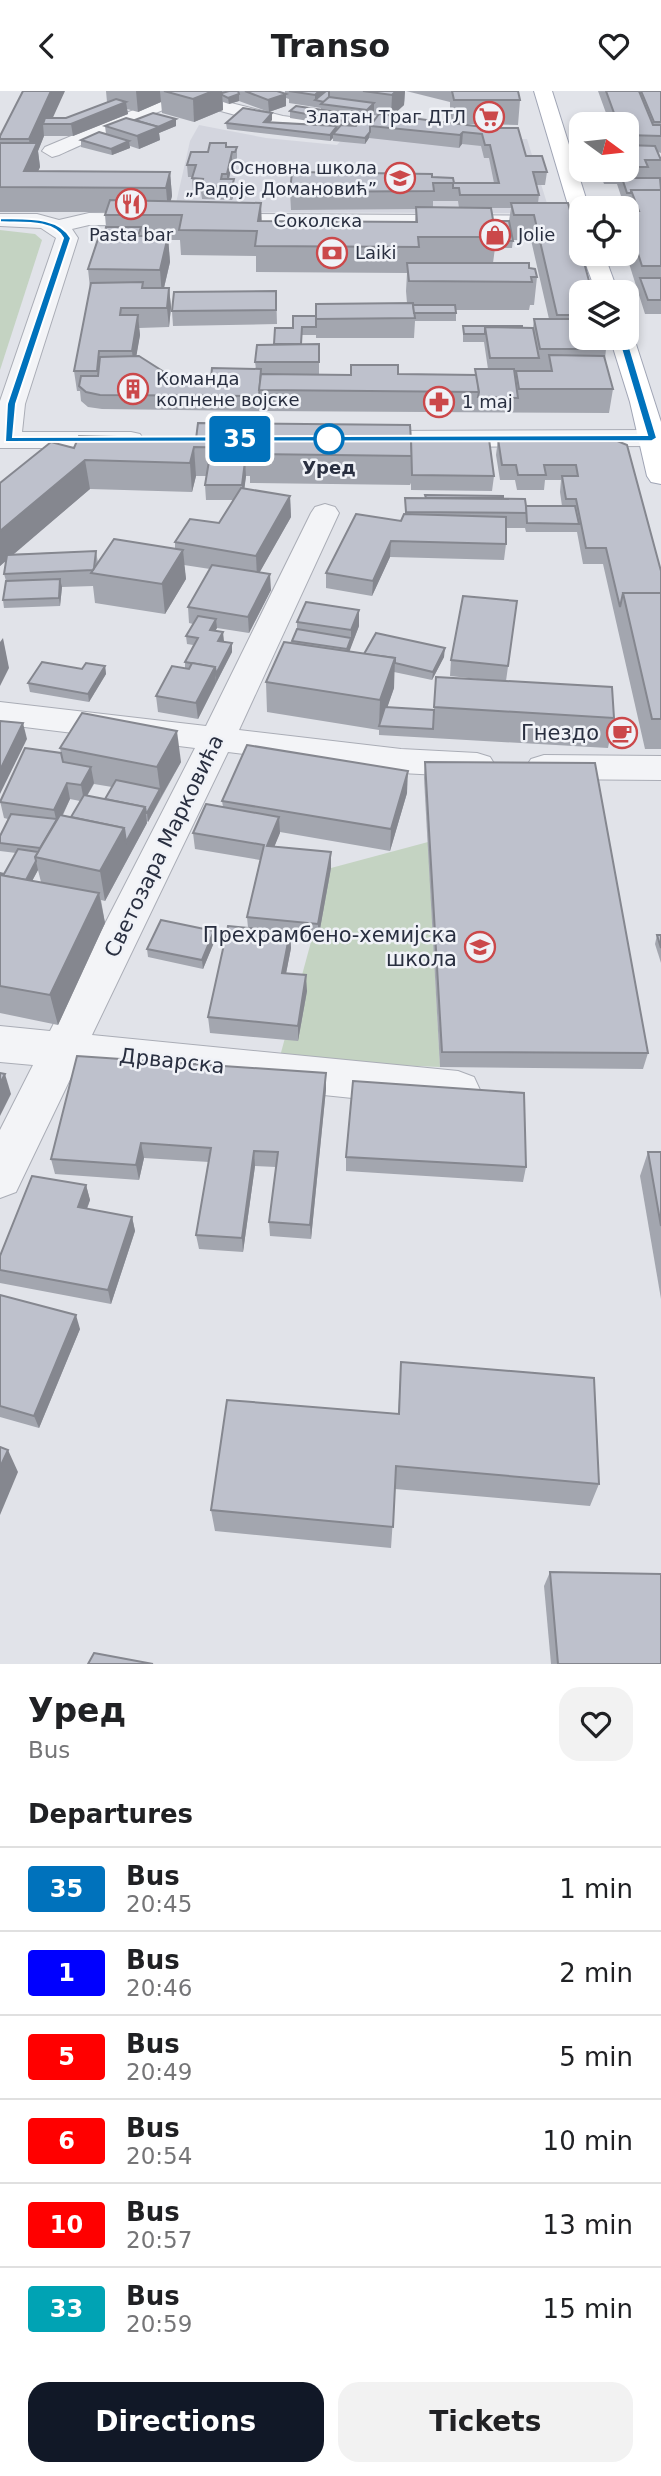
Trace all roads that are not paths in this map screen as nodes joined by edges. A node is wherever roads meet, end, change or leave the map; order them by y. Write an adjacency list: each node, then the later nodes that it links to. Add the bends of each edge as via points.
1 (542, 91): 5 (main road)
2 (188, 94): 3 (street, via 283,121); 4 (street)
3 (328, 128)
4 (52, 151)
5 (575, 196)
6 (0, 220): 8 (street)
7 (569, 222): 8 (street, Соколска, via 89,219)
8 (57, 227): 13 (street, via 66,235 66,244 12,404)
9 (626, 350): 10 (main road)
10 (657, 438): 12 (street); 14 (main road)
11 (159, 439): 13 (street)
12 (361, 439)
13 (4, 446)
14 (661, 475)
15 (325, 513): 17 (street, Светозара Марковића)
16 (0, 713): 17 (street)
17 (216, 740): 18 (street, via 401,761); 20 (street, Светозара Марковића)
18 (661, 768)
19 (0, 1044): 20 (street, Дрварска)
20 (64, 1050): 21 (street, Дрварска); 22 (street, Светозара Марковића)
21 (470, 1091)
22 (0, 1177)

